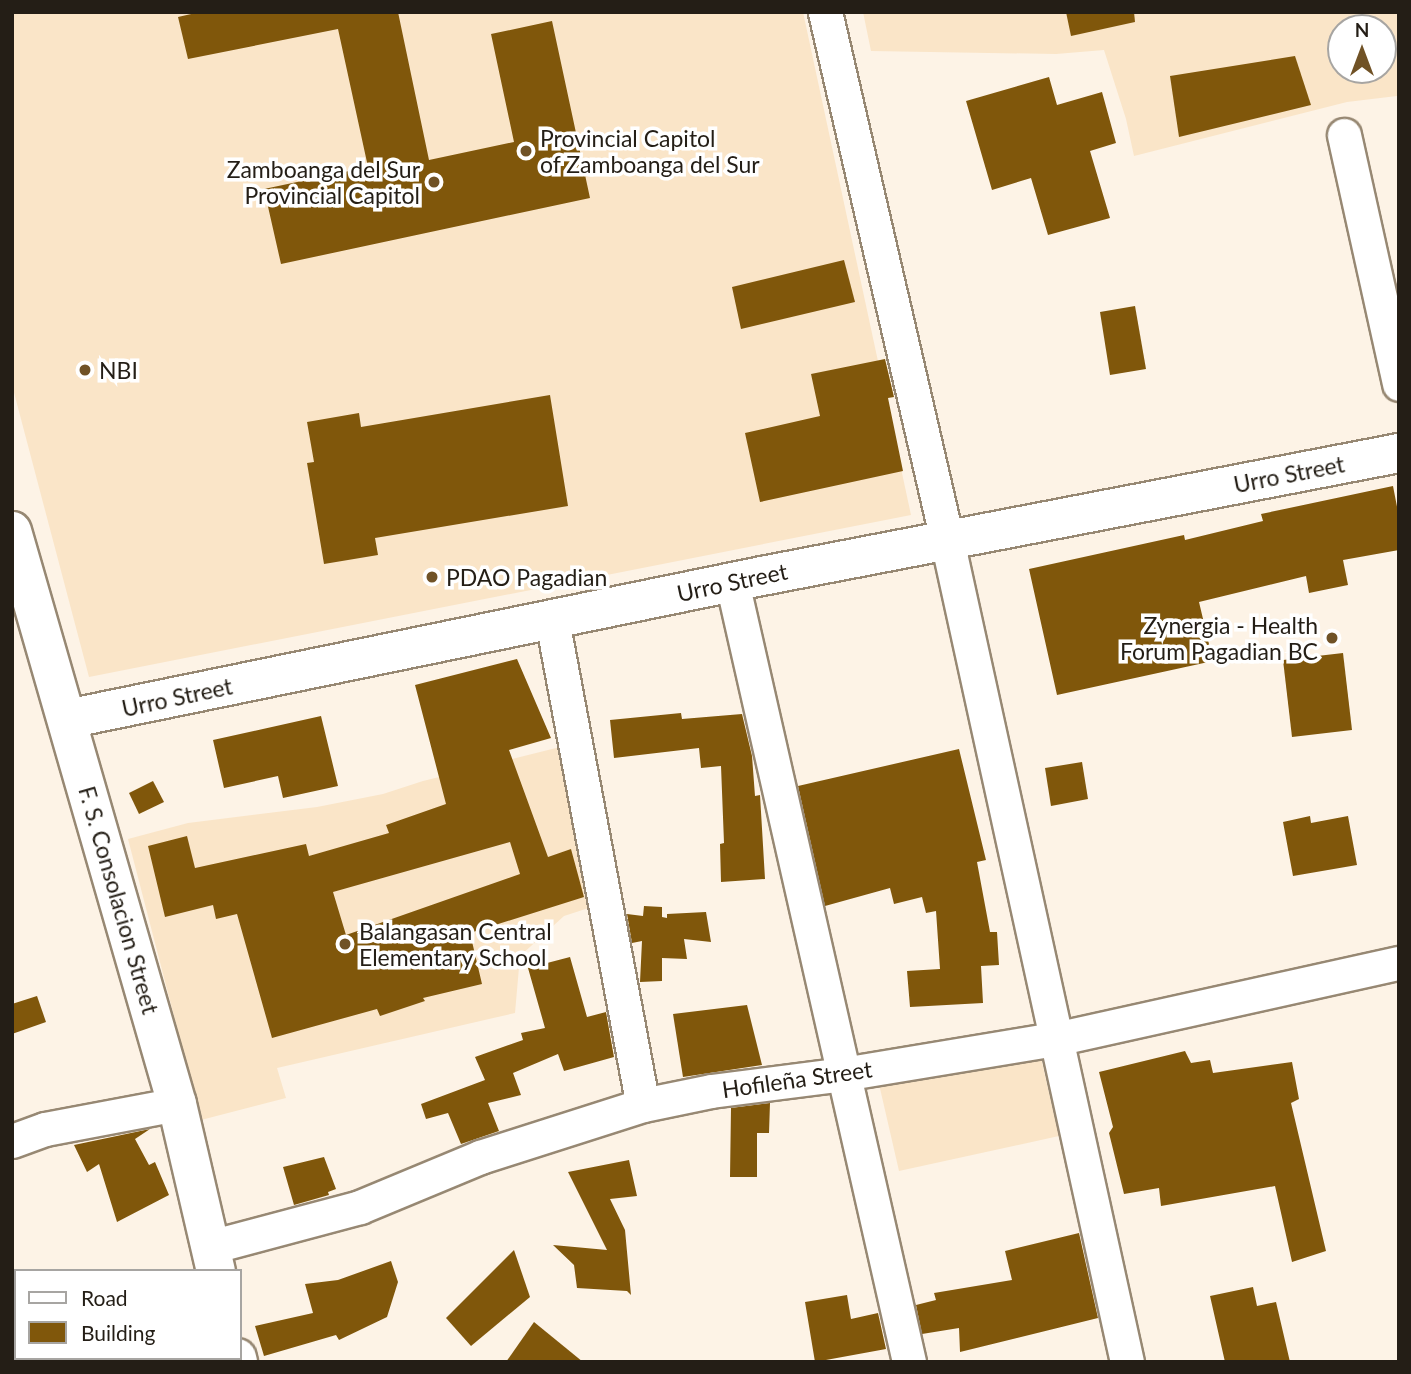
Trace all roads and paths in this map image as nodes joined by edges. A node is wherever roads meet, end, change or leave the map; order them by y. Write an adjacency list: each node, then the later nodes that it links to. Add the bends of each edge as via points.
1 (825, 12): 6 (street)
2 (1344, 135): 3 (street)
3 (1399, 384)
4 (1399, 453): 6 (street, Urro Street)
5 (12, 531): 9 (street, F. S. Consolacion Street)
6 (947, 540): 7 (street, Urro Street); 11 (street)
7 (732, 582): 8 (street, Urro Street); 12 (street)
8 (552, 620): 9 (street, Urro Street); 14 (street)
9 (67, 719): 13 (street, F. S. Consolacion Street)
10 (1399, 962): 11 (street, Hofileña Street)
11 (1055, 1039): 12 (street, Hofileña Street); 18 (street)
12 (843, 1074): 14 (street, Hofileña Street); 17 (street)
13 (177, 1104): 15 (street, via 45,1129); 16 (street, F. S. Consolacion Street)
14 (643, 1105): 16 (street, Hofileña Street, via 480,1157 360,1207)
15 (12, 1141)
16 (213, 1259)
17 (909, 1362)
18 (1127, 1362)

